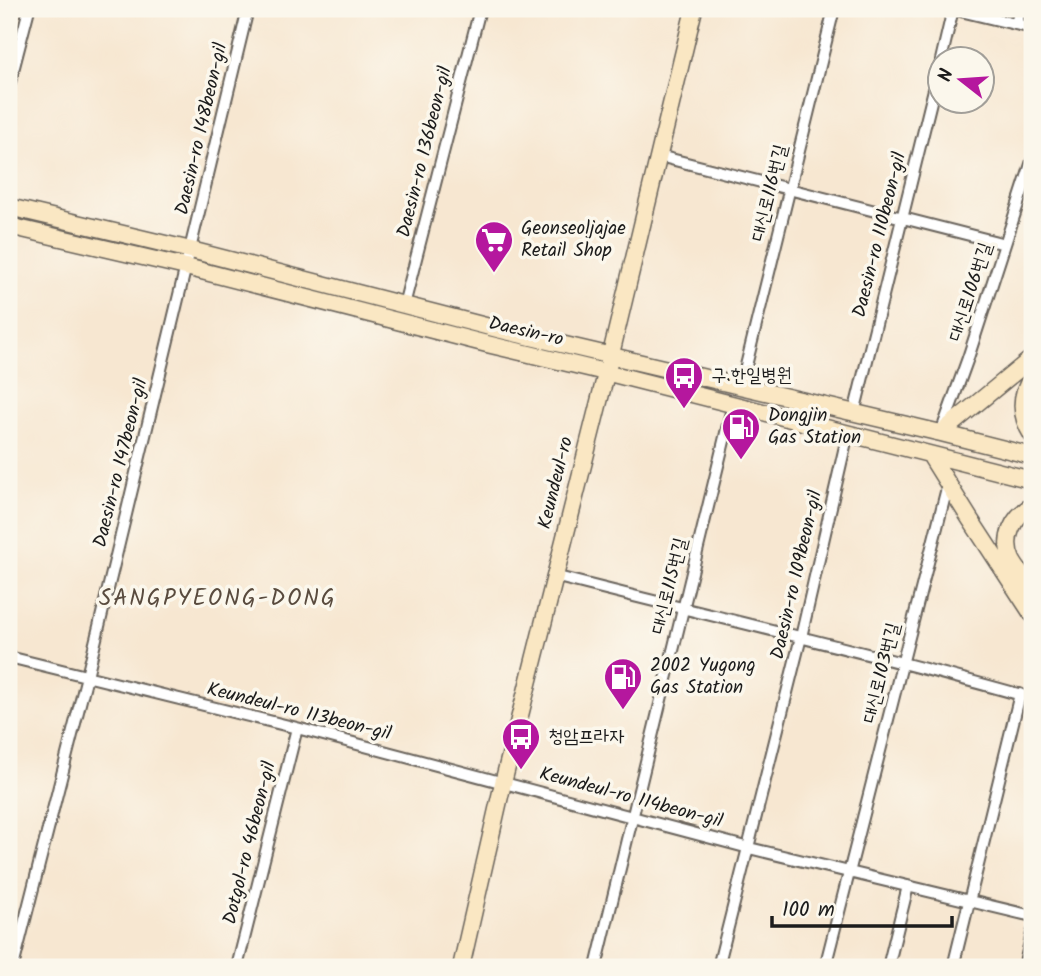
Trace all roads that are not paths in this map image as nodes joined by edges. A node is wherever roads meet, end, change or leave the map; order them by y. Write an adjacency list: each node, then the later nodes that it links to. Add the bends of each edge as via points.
1 (29, 9): 11 (street)
2 (248, 9): 20 (street, Daesin-ro 148beon-gil)
3 (480, 9): 21 (street, Daesin-ro 136beon-gil)
4 (694, 9): 13 (street, Keundeul-ro)
5 (834, 9): 15 (street, 대신로116번길)
6 (953, 9): 8 (street); 10 (street)
7 (1020, 9): 8 (street)
8 (1016, 24): 9 (street)
9 (1032, 28)
10 (944, 46)
11 (9, 86)
12 (927, 116): 17 (street, Daesin-ro 110beon-gil)
13 (659, 156): 15 (street); 22 (street, Keundeul-ro)
14 (1032, 161): 19 (street, 대신로106번길)
15 (789, 189): 17 (street); 26 (street, 대신로116번길)
16 (9, 207): 20 (street, Daesin-ro)
17 (902, 218): 19 (street); 28 (street, Daesin-ro 110beon-gil)
18 (9, 226): 20 (street, Daesin-ro)
19 (1005, 244): 30 (street, 대신로106번길)
20 (189, 258): 21 (street, Daesin-ro); 24 (street, Daesin-ro, via 486,344); 44 (street, Daesin-ro 147beon-gil)
21 (404, 305): 22 (street, Daesin-ro)
22 (611, 355): 24 (street, Keundeul-ro); 26 (street, Daesin-ro)
23 (1032, 358): 30 (street)
24 (605, 372): 27 (street, Daesin-ro); 37 (street, Keundeul-ro)
25 (1032, 377): 31 (street, via 1022,404 1024,422)
26 (741, 386): 28 (street, Daesin-ro)
27 (733, 404): 29 (street, Daesin-ro); 39 (street, 대신로115번길)
28 (855, 413): 30 (street, Daesin-ro)
29 (848, 433): 32 (street, Daesin-ro); 41 (street, Daesin-ro 109beon-gil)
30 (941, 433): 33 (street, Daesin-ro)
31 (1032, 435)
32 (930, 455): 34 (street, Daesin-ro); 35 (street)
33 (1032, 456)
34 (1032, 480)
35 (948, 484): 40 (street); 43 (street, 대신로103번길)
36 (1032, 506): 38 (street, via 1016,518 1008,547)
37 (554, 576): 39 (street); 48 (street, Keundeul-ro)
38 (1032, 589)
39 (683, 609): 41 (street); 49 (street, 대신로115번길)
40 (1032, 614)
41 (801, 637): 43 (street); 50 (street, Daesin-ro 109beon-gil)
42 (9, 657): 44 (street, Keundeul-ro 113beon-gil)
43 (902, 662): 45 (street); 51 (street, 대신로103번길)
44 (87, 676): 47 (street, Keundeul-ro 113beon-gil); 56 (street, Daesin-ro 147beon-gil)
45 (1020, 694): 46 (street); 53 (street)
46 (1032, 698)
47 (297, 728): 48 (street, Keundeul-ro 113beon-gil); 57 (street, Dotgol-ro 46beon-gil)
48 (503, 783): 49 (street, Keundeul-ro 114beon-gil); 58 (street, Keundeul-ro)
49 (632, 817): 50 (street, Keundeul-ro 114beon-gil); 59 (street, 대신로115번길)
50 (749, 848): 51 (street, Keundeul-ro 114beon-gil); 60 (street, Daesin-ro 109beon-gil)
51 (849, 872): 52 (street, Keundeul-ro 114beon-gil); 61 (street, 대신로103번길)
52 (908, 886): 53 (street, Keundeul-ro 114beon-gil); 62 (street)
53 (970, 901): 54 (street, Keundeul-ro 114beon-gil); 63 (street)
54 (1032, 916)
55 (1032, 933): 64 (street)
56 (13, 967)
57 (237, 967)
58 (461, 967)
59 (596, 967)
60 (718, 967)
61 (825, 967)
62 (888, 967)
63 (953, 967)
64 (1024, 967)

